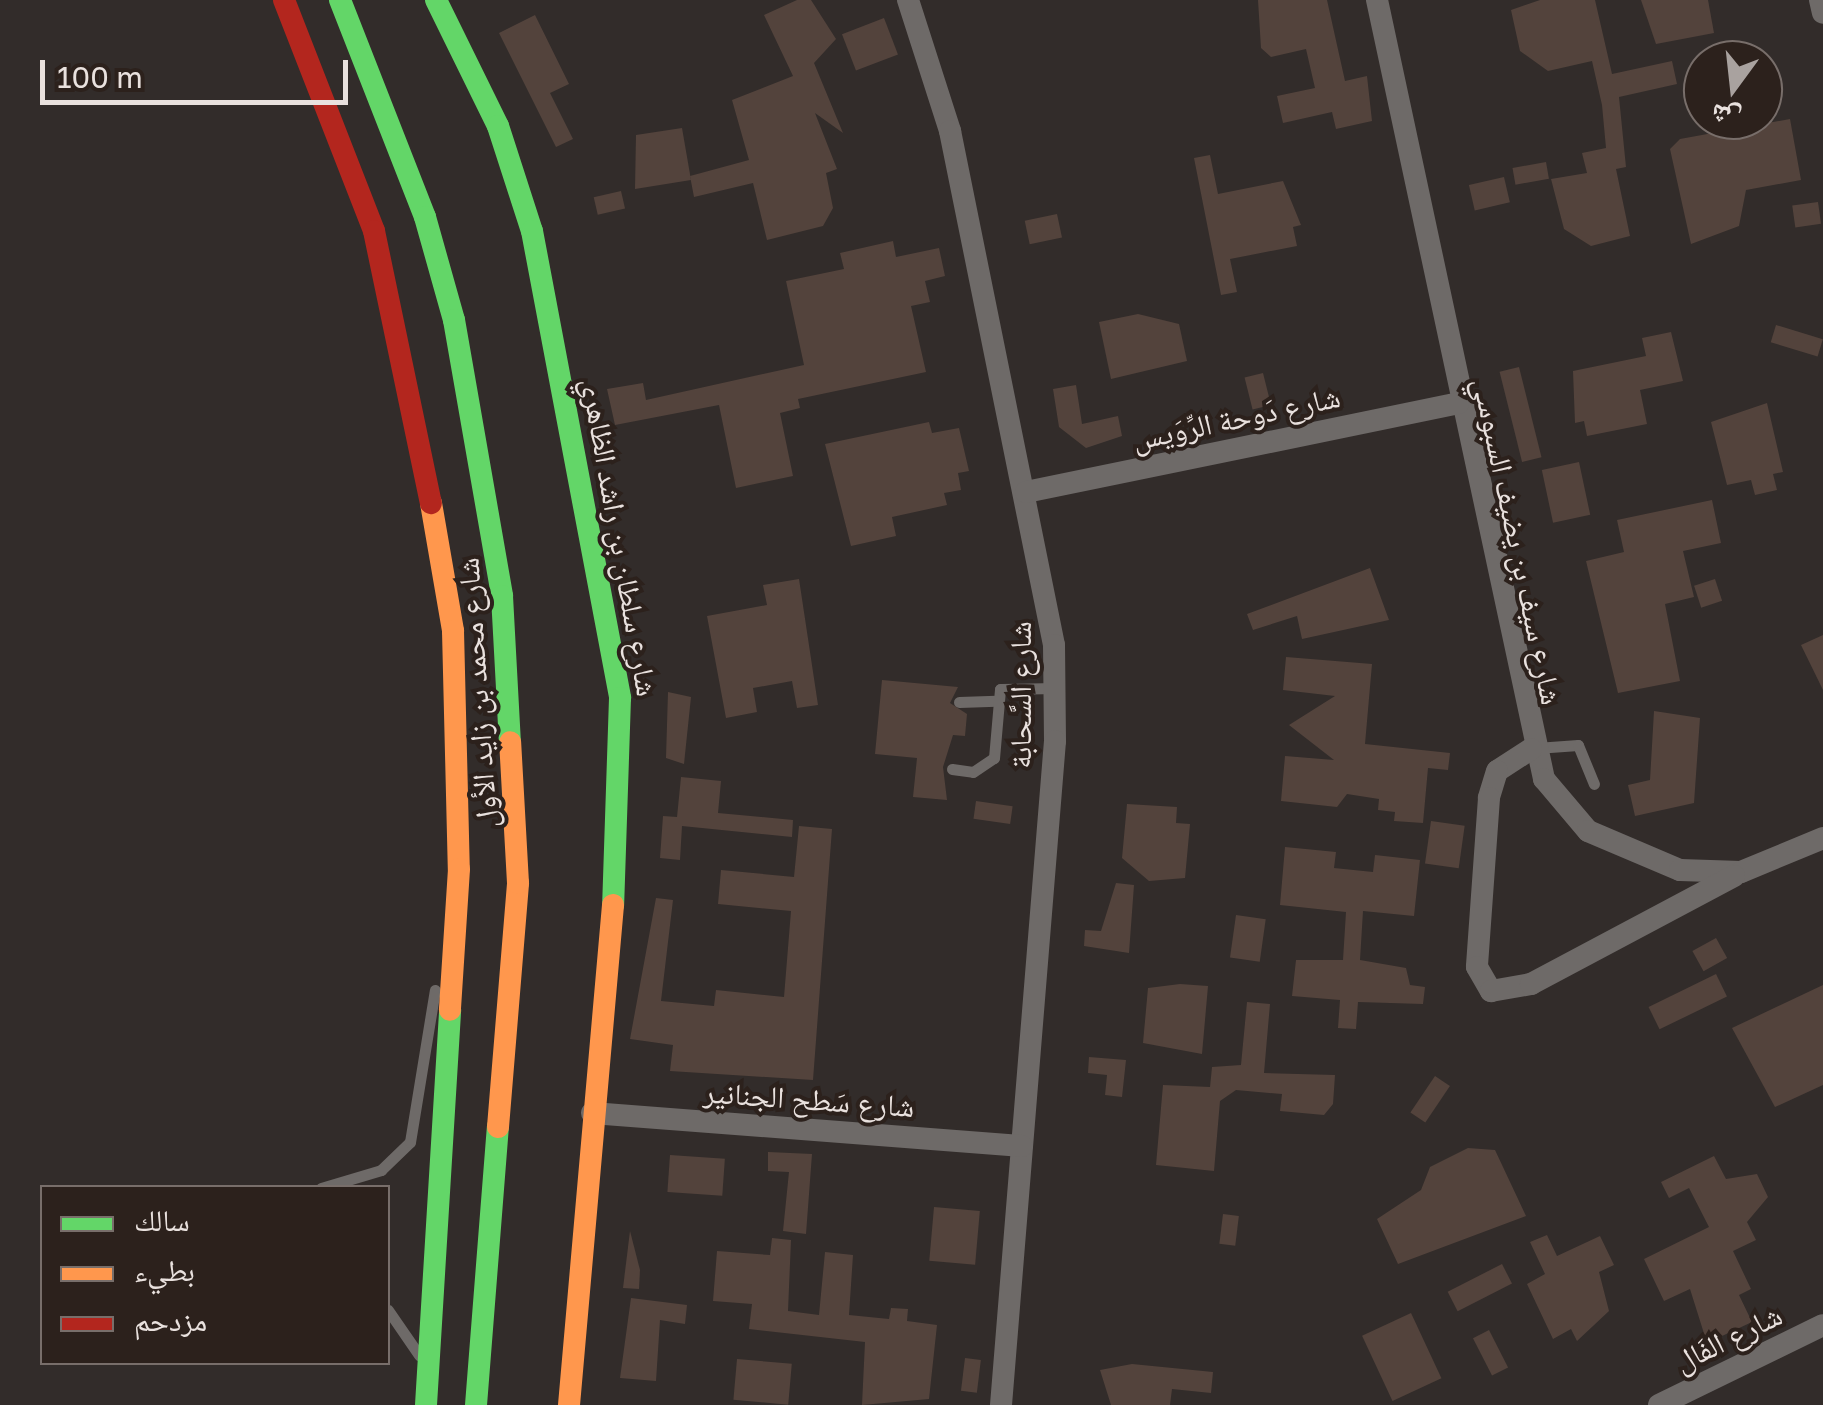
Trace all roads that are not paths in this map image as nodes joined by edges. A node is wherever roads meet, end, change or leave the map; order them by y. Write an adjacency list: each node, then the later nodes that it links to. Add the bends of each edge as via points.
1 (284, 0): 17 (main road, شارع محمد بن زايد الأول, via 357,181 402,330 452,631)
2 (340, 0): 28 (main road, شارع محمد بن زايد الأول, via 430,234 478,427 500,576 518,883)
3 (436, 0): 19 (main road, شارع سلطان بن راشد الظاهري, via 498,126 532,231 614,646 621,752)
4 (908, 0): 9 (street, شارع السَّحابة, via 950,132)
5 (1377, 0): 8 (street, شارع سيف بن يضيف السبوسي)
6 (1820, 0): 7 (street)
7 (1823, 14)
8 (1458, 404): 9 (street, شارع دَوحة الرِّوَيس); 13 (street, شارع سيف بن يضيف السبوسي)
9 (1026, 492): 10 (street, شارع السَّحابة)
10 (1056, 688): 11 (lane, via 1000,689); 20 (street, شارع السَّحابة)
11 (996, 701): 12 (lane); 14 (lane, via 994,758 973,772)
12 (959, 702)
13 (1531, 749): 15 (lane, via 1578,745); 18 (street, شارع سيف بن يضيف السبوسي, via 1564,807 1616,849 1680,870); 18 (street, via 1496,771 1489,798 1477,968 1491,991 1531,984)
14 (952, 769)
15 (1594, 784)
16 (1823, 838): 18 (street, شارع سيف بن يضيف السبوسي)
17 (459, 869): 21 (lane, via 440,932 421,1116); 26 (main road, شارع محمد بن زايد الأول)
18 (1742, 872)
19 (592, 1113): 20 (street, شارع سَطح الجنانير); 29 (main road, شارع سلطان بن راشد الظاهري)
20 (1022, 1146): 30 (street, شارع السَّحابة)
21 (381, 1170): 22 (lane); 23 (lane)
22 (331, 1185)
23 (376, 1185)
24 (390, 1313): 26 (lane)
25 (1823, 1325): 31 (street, شارع الفَال)
26 (429, 1376): 27 (main road, شارع محمد بن زايد الأول)
27 (426, 1405)
28 (476, 1405)
29 (569, 1405)
30 (1001, 1405)
31 (1659, 1405)

